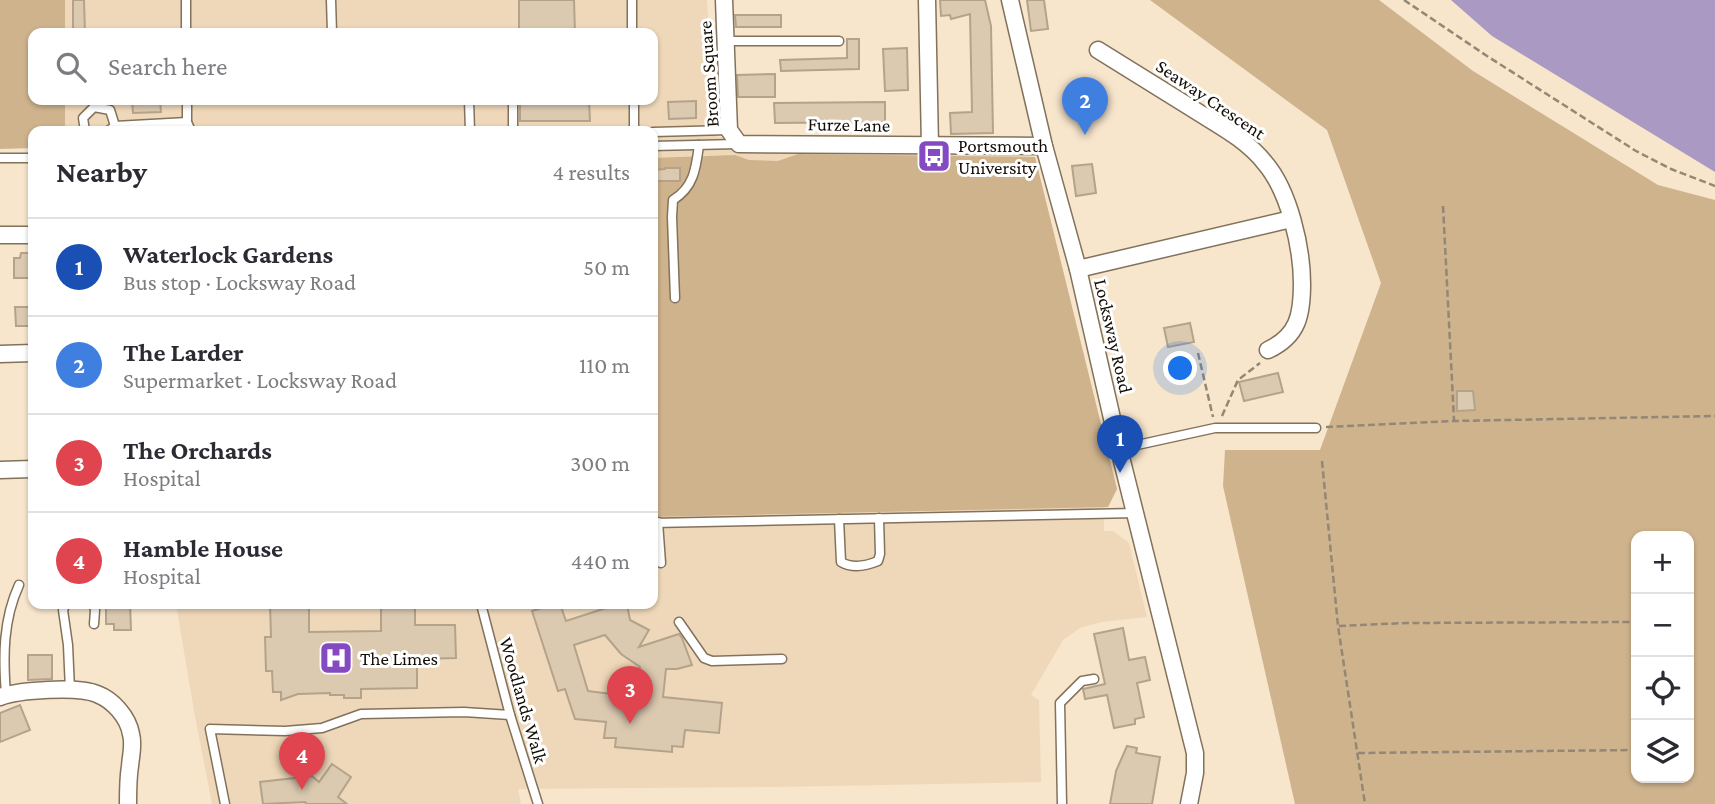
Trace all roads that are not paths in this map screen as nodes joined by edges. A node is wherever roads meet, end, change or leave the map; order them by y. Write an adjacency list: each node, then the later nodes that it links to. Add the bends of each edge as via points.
1 (186, 0): 7 (lane)
2 (331, 0): 8 (lane)
3 (632, 0): 9 (lane)
4 (724, 0): 10 (street, Broom Square)
5 (927, 0): 28 (street)
6 (1010, 0): 29 (street, Locksway Road)
7 (186, 28)
8 (332, 28)
9 (632, 28)
10 (726, 41): 11 (lane); 23 (street, Broom Square)
11 (839, 41)
12 (1098, 50): 32 (street, Seaway Crescent, via 1251,148 1276,178)
13 (187, 105): 19 (lane)
14 (469, 105): 20 (lane)
15 (513, 105): 21 (lane)
16 (634, 105): 22 (lane)
17 (84, 126): 18 (lane, via 83,118 94,107 110,110)
18 (112, 126)
19 (189, 126)
20 (470, 126)
21 (513, 126)
22 (634, 126)
23 (729, 130): 24 (lane); 25 (street, Broom Square)
24 (658, 132)
25 (739, 144): 26 (lane, Furze Lane); 28 (street, Furze Lane)
26 (699, 145): 27 (lane, Furze Lane); 36 (lane, via 688,187 673,200)
27 (658, 146)
28 (930, 146): 29 (street, Furze Lane)
29 (1044, 146): 35 (street, Locksway Road)
30 (0, 158): 31 (lane)
31 (28, 158)
32 (1291, 219): 35 (street); 37 (street, Seaway Crescent, via 1301,263 1301,304 1289,336)
33 (0, 235): 34 (street)
34 (28, 235)
35 (1078, 269): 41 (street, Locksway Road)
36 (675, 298)
37 (1268, 350)
38 (28, 353): 39 (street)
39 (0, 354)
40 (1316, 428): 41 (lane, via 1215,428)
41 (1118, 449): 44 (street, Locksway Road)
42 (28, 469): 43 (street)
43 (0, 470)
44 (1136, 513): 45 (lane); 65 (street, Locksway Road, via 1195,753)
45 (879, 518): 46 (lane); 46 (lane, via 878,561 848,566 841,562)
46 (839, 519): 47 (lane)
47 (658, 522)
48 (658, 542): 49 (lane)
49 (661, 563)
50 (19, 585): 59 (lane, via 6,625)
51 (64, 609): 58 (lane)
52 (95, 609): 55 (lane)
53 (482, 609): 60 (lane, Woodlands Walk)
54 (679, 622): 56 (lane, via 704,659)
55 (94, 624)
56 (782, 659)
57 (1094, 679): 64 (lane, via 1082,681 1060,702)
58 (70, 690): 59 (street); 61 (street, via 96,693 126,718 133,747)
59 (8, 695)
60 (510, 715): 62 (lane, via 361,714 322,729 211,729); 63 (lane, Woodlands Walk)
61 (128, 804)
62 (225, 804)
63 (538, 804)
64 (1062, 804)
65 (1189, 804)

